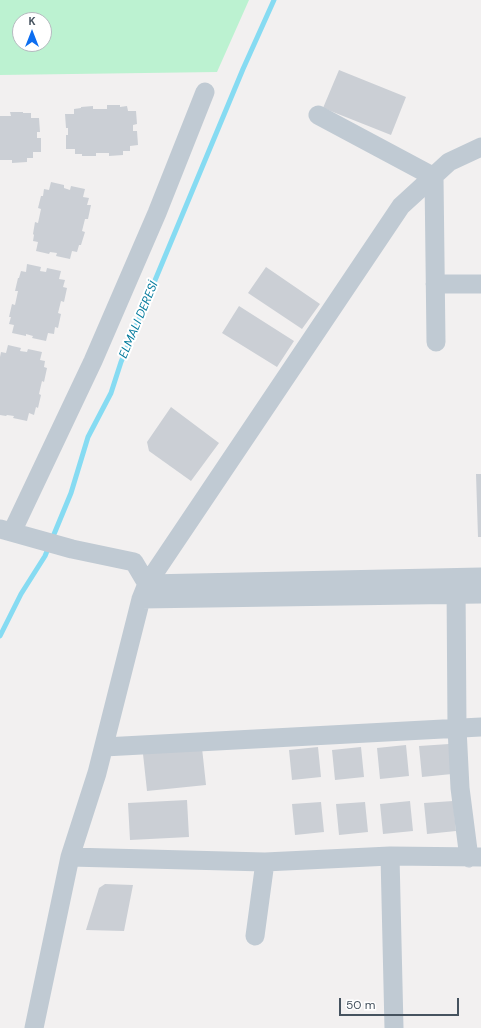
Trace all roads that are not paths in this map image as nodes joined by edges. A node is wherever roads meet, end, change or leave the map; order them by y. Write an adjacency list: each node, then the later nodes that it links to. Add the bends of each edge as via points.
1 (205, 92): 8 (street, via 157,213 93,361)
2 (318, 115): 4 (street)
3 (481, 147): 4 (street, via 449,162)
4 (434, 177): 5 (street); 11 (street, via 401,206)
5 (435, 284): 6 (street); 7 (street)
6 (481, 284)
7 (436, 342)
8 (6, 531): 11 (street, via 134,562)
9 (481, 577): 10 (street)
10 (456, 586): 11 (street); 12 (street); 14 (street)
11 (144, 592): 15 (street)
12 (481, 594)
13 (481, 727): 14 (street)
14 (457, 728): 15 (street); 18 (street, via 460,788)
15 (104, 747): 17 (street)
16 (390, 856): 18 (street); 19 (street); 22 (street)
17 (70, 857): 19 (street); 21 (street)
18 (475, 858)
19 (265, 862): 20 (street)
20 (255, 936)
21 (34, 1028)
22 (394, 1028)

